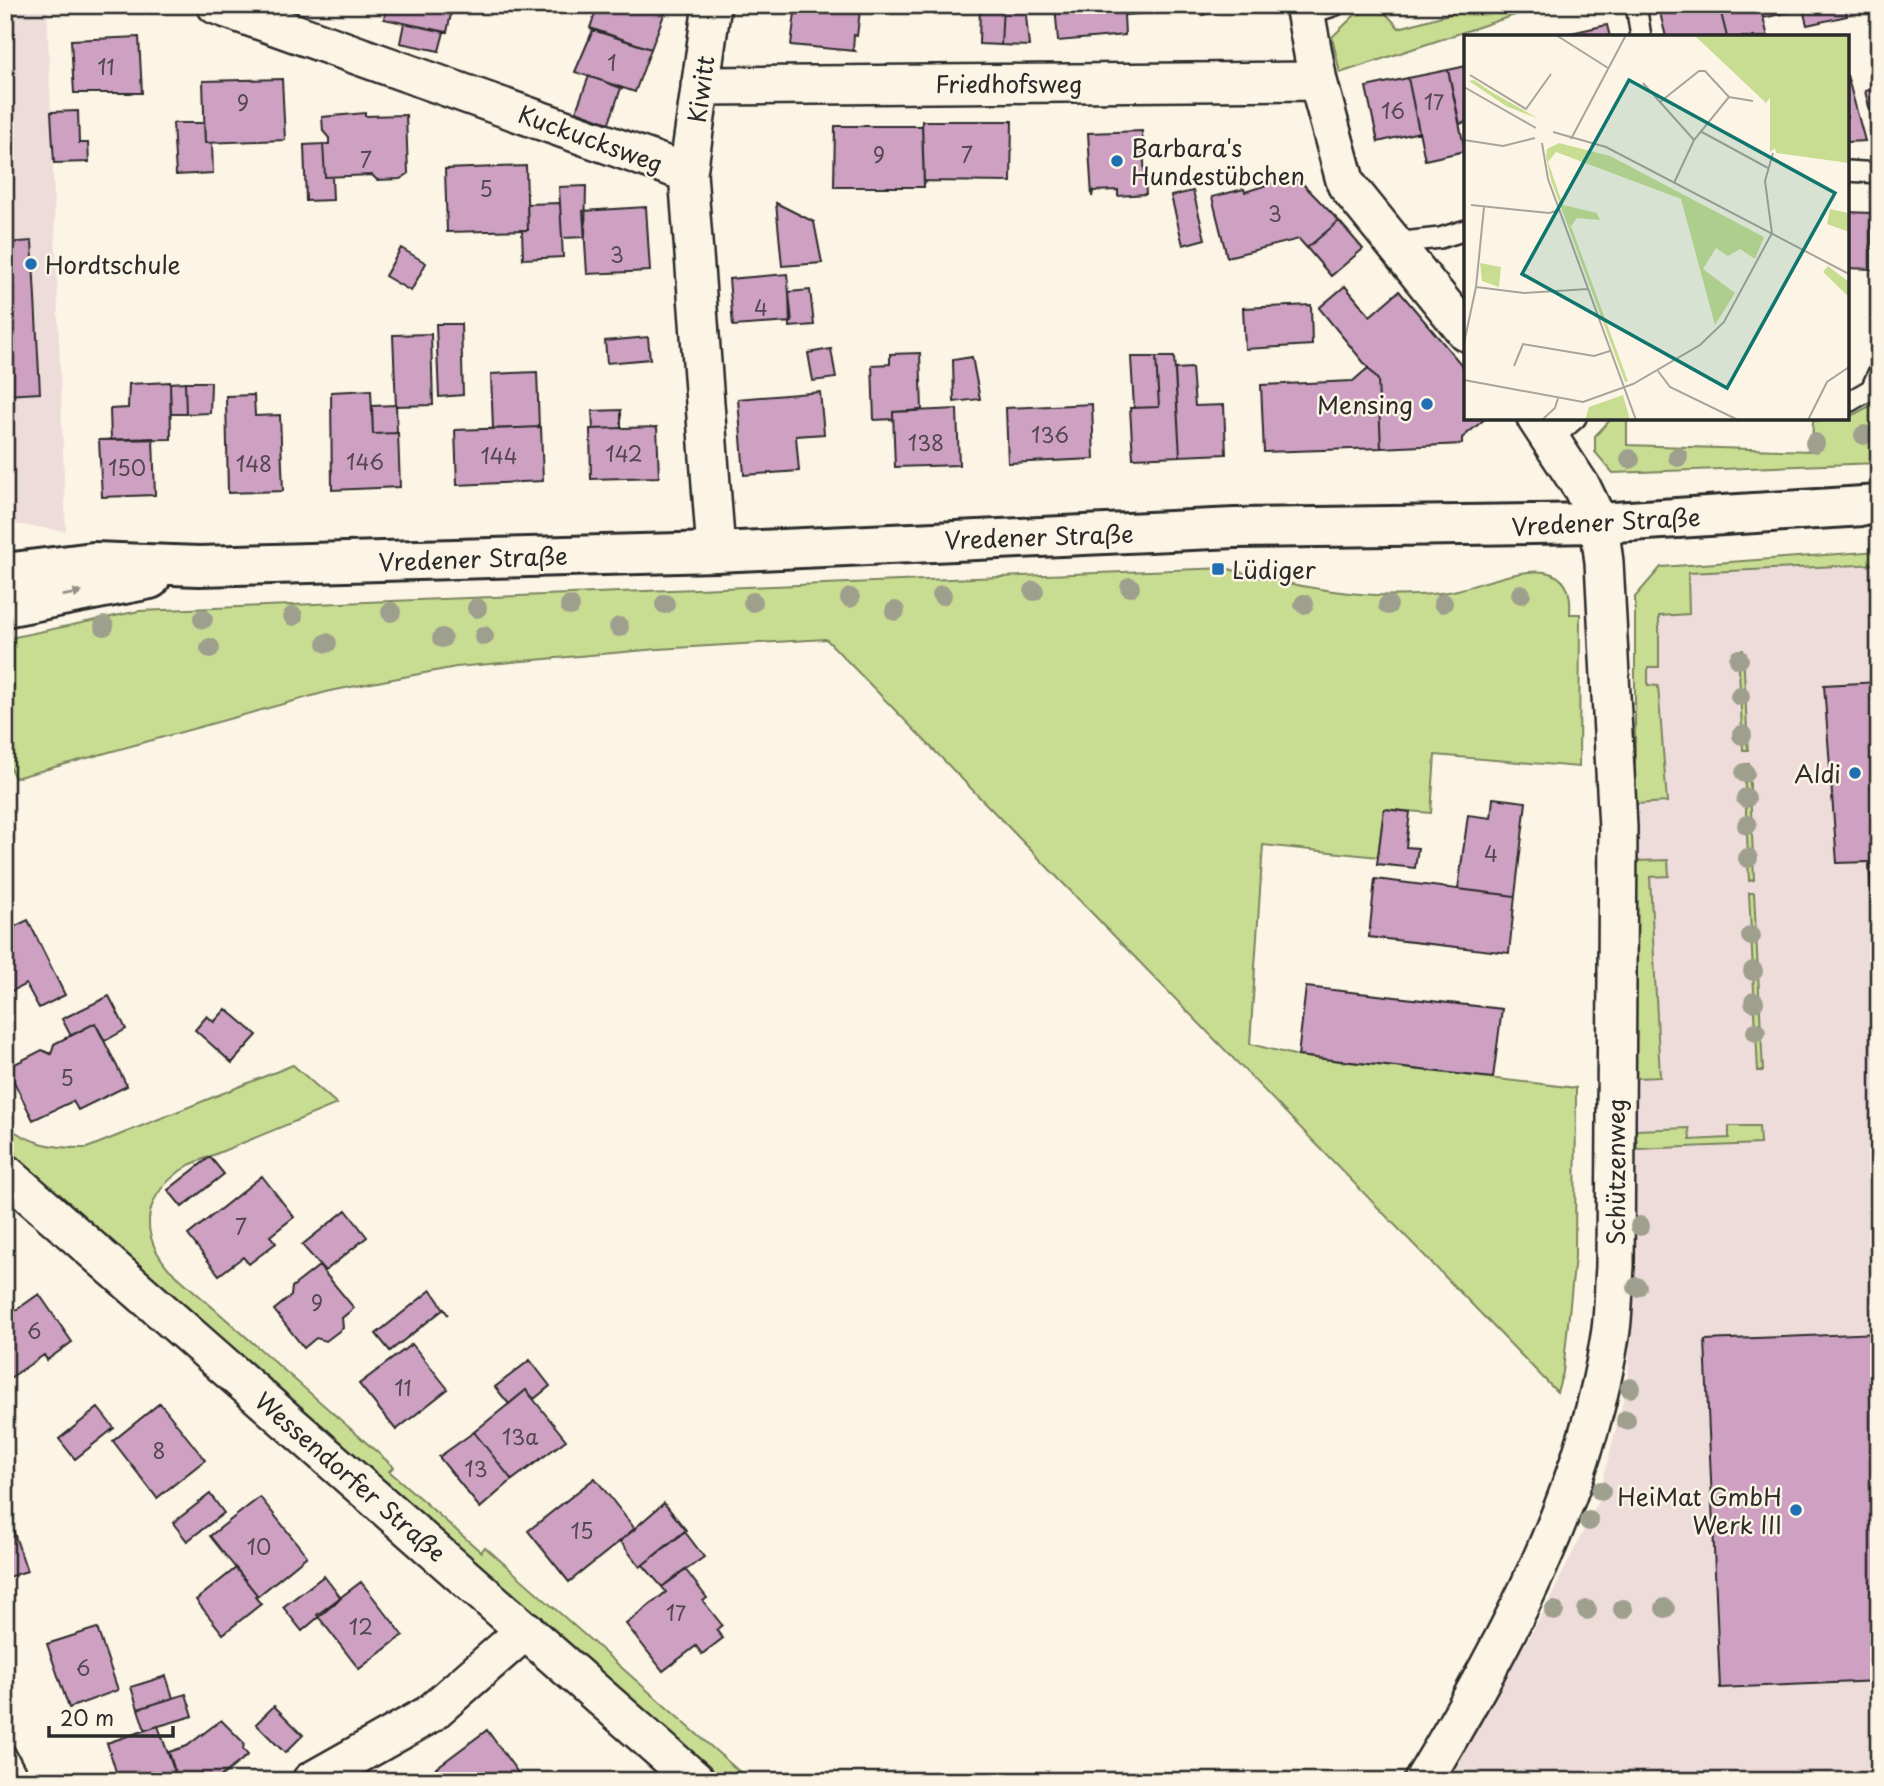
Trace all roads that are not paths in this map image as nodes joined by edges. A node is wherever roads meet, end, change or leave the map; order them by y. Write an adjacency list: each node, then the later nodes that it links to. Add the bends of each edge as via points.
1 (216, 5): 5 (street, Kuckucksweg)
2 (712, 5): 8 (street, Kiwitt)
3 (1636, 5): 6 (lane)
4 (1316, 8): 7 (street)
5 (307, 20): 11 (street, Kuckucksweg)
6 (1641, 35)
7 (1318, 81): 8 (street, Friedhofsweg); 13 (street, via 1346,184)
8 (699, 86): 11 (street, Kiwitt)
9 (1849, 171): 10 (lane)
10 (1878, 171)
11 (688, 173): 20 (street, Kuckucksweg)
12 (1464, 231): 13 (lane)
13 (1394, 243): 14 (street)
14 (1464, 330)
15 (1879, 371): 16 (lane, via 1871,389)
16 (1849, 402)
17 (1555, 425): 19 (street)
18 (1879, 505): 19 (street, Vredener Straße)
19 (1599, 523): 20 (street, Vredener Straße, via 1235,528); 30 (street, Schützenweg, via 1618,828 1611,1335 1595,1412 1567,1495 1528,1587)
20 (716, 552): 21 (street, Vredener Straße)
21 (199, 566): 22 (street, Vredener Straße, via 93,562); 23 (street, Vredener Straße, one-way to 21, via 142,582)
22 (5, 573)
23 (5, 607)
24 (10, 1185): 25 (street, Wessendorfer Straße)
25 (526, 1630): 28 (street, via 430,1714); 29 (street, Wessendorfer Straße)
26 (5, 1753): 27 (lane)
27 (20, 1781)
28 (311, 1781)
29 (696, 1781)
30 (1423, 1781)

